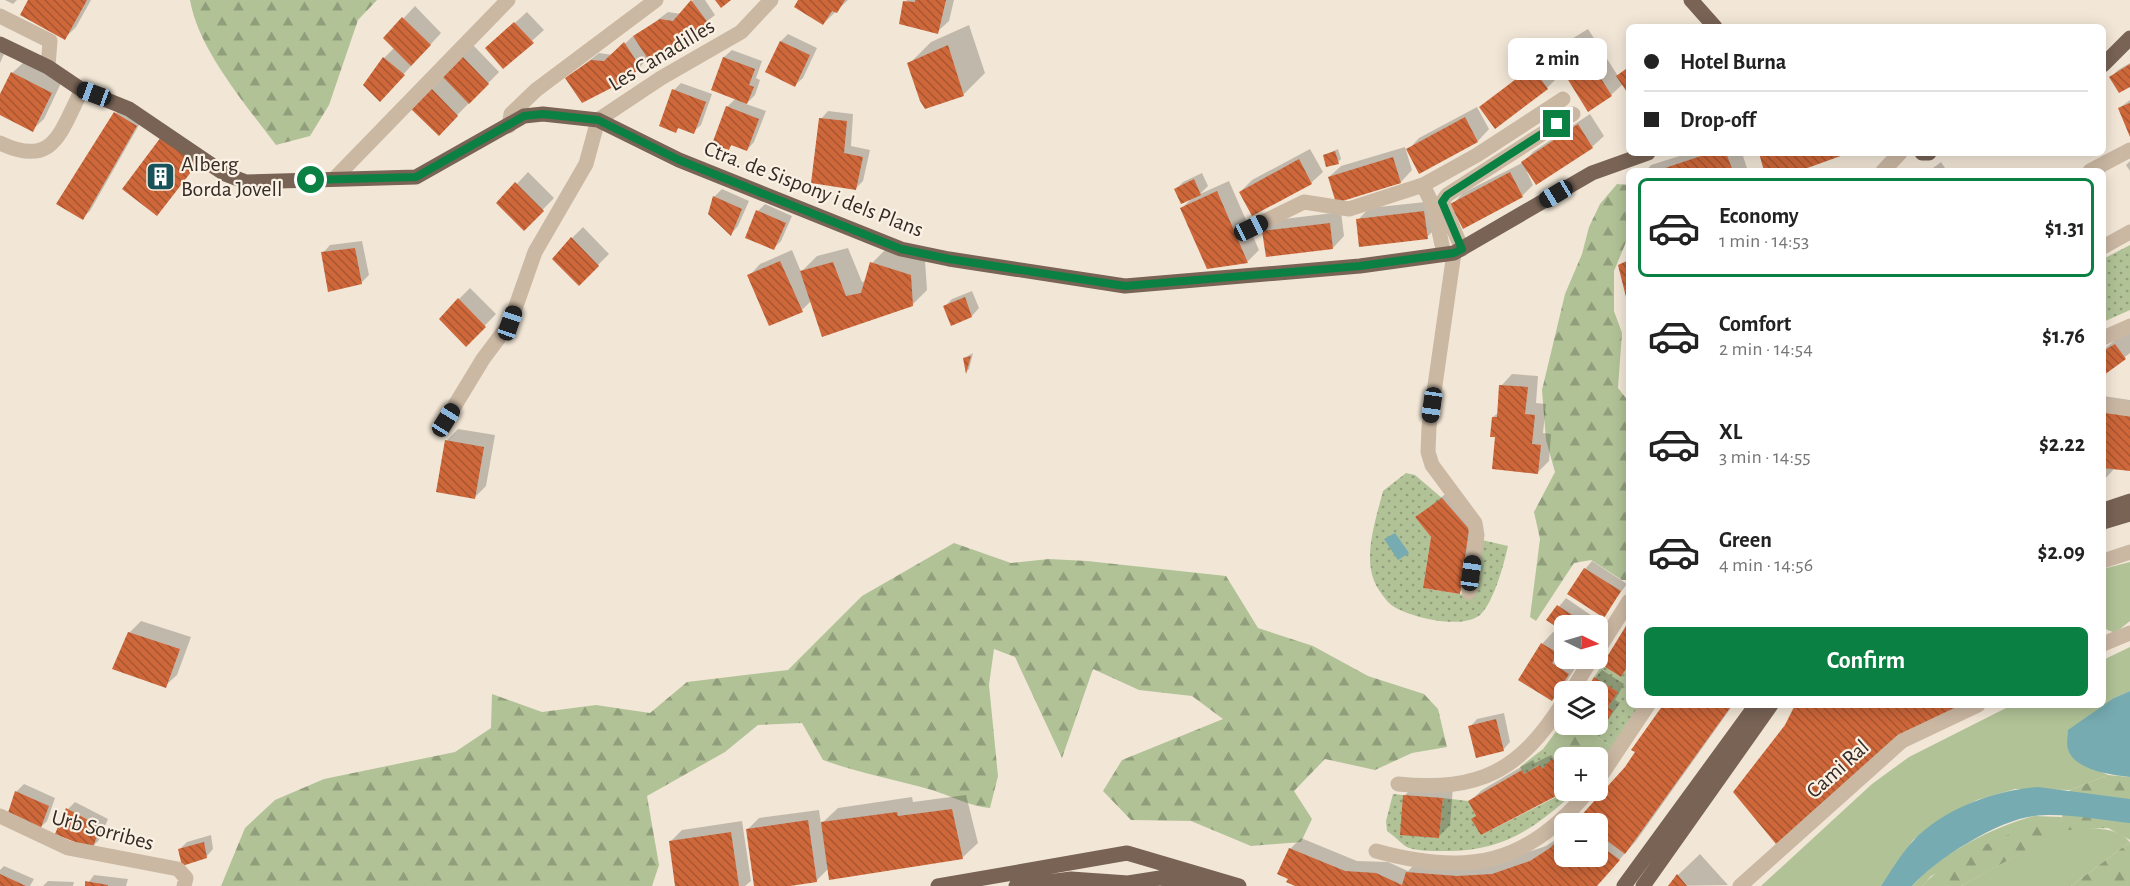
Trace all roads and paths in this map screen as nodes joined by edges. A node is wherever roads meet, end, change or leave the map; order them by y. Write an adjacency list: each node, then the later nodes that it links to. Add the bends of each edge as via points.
1 (508, 0): 22 (street)
2 (656, 0): 15 (street, via 536,90 510,114)
3 (771, 0): 14 (street, Les Canadilles, via 741,32)
4 (1691, 0): 6 (main road)
5 (0, 16): 10 (street, via 50,41)
6 (1712, 24)
7 (2130, 38): 9 (main road)
8 (0, 44): 10 (main road, Ctra. de Sispony i dels Plans)
9 (2106, 62)
10 (48, 67): 11 (main road, Ctra. de Sispony i dels Plans)
11 (82, 90): 16 (street, via 55,140 45,149 32,153); 22 (main road, Ctra. de Sispony i dels Plans, via 137,113 225,174 246,182)
12 (1563, 99): 23 (street)
13 (1573, 114): 27 (street, via 1447,195 1442,202)
14 (598, 120): 15 (main road, Ctra. de Sispony i dels Plans, via 543,114 524,116); 27 (main road, Ctra. de Sispony i dels Plans, via 679,160 786,204 901,249 949,259 1125,286 1348,267); 32 (street, via 586,164 535,252 510,323)
15 (509, 126): 22 (main road, Ctra. de Sispony i dels Plans, via 416,177)
16 (0, 143)
17 (2130, 150): 21 (street)
18 (1640, 156): 27 (main road, Ctra. de Sispony i dels Plans, via 1592,173)
19 (1897, 156): 20 (street)
20 (1886, 168)
21 (2096, 168)
22 (335, 178)
23 (1423, 185): 24 (street, via 1349,209 1304,202); 27 (street)
24 (1251, 228)
25 (2130, 232): 26 (street)
26 (2106, 246)
27 (1453, 252): 39 (street, via 1428,452 1432,465 1475,523 1477,535)
28 (2128, 328): 29 (street)
29 (2106, 337)
30 (2106, 405): 31 (street)
31 (2130, 409)
32 (446, 420)
33 (2130, 501): 34 (main road)
34 (2106, 509)
35 (2130, 514): 36 (main road)
36 (2106, 521)
37 (2130, 552): 38 (street)
38 (2106, 560)
39 (1469, 592)
40 (1626, 606): 42 (street)
41 (2130, 633): 43 (street)
42 (1608, 634)
43 (2106, 643)
44 (1646, 708): 49 (street)
45 (1754, 708): 61 (main road)
46 (1769, 708): 62 (main road)
47 (1972, 708): 63 (street, Cami Ral, via 1902,741)
48 (1554, 717): 50 (street, via 1511,763 1481,779 1450,786)
49 (1608, 765)
50 (1398, 784)
51 (1578, 801): 53 (street, via 1539,840 1485,862 1420,862)
52 (0, 816): 56 (street, Urb Sorribes, via 68,848 178,869 186,878)
53 (1376, 851)
54 (1126, 855): 55 (main road, via 1113,861 1111,870); 55 (main road, via 1141,866 1140,875); 57 (main road); 60 (main road)
55 (1126, 881): 58 (main road, via 1071,879); 59 (main road, via 1160,879)
56 (184, 886)
57 (938, 886)
58 (1016, 886)
59 (1205, 886)
60 (1239, 886)
61 (1624, 886)
62 (1643, 886)
63 (1740, 886)

